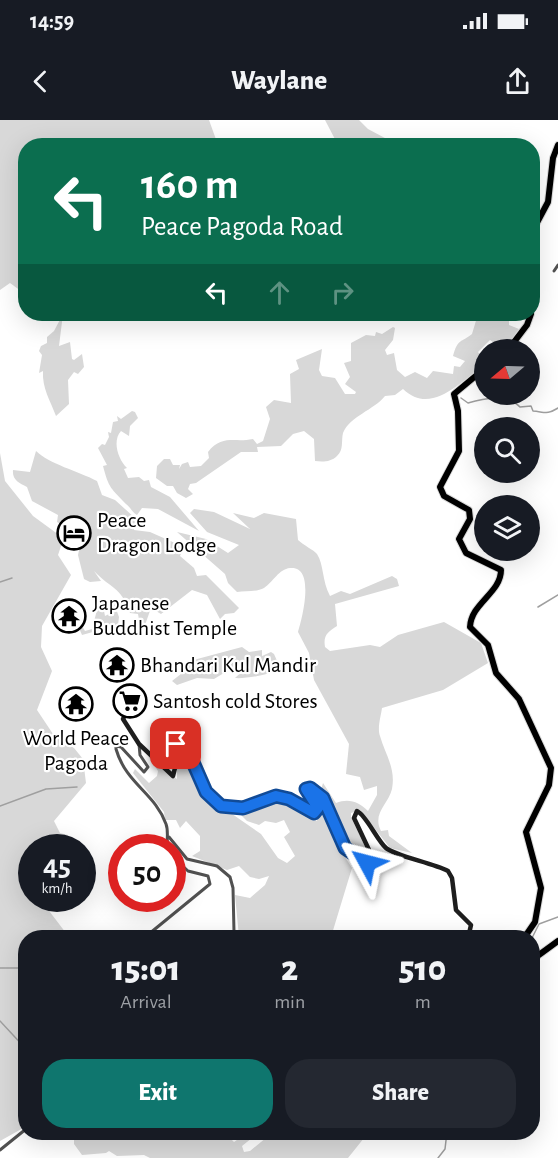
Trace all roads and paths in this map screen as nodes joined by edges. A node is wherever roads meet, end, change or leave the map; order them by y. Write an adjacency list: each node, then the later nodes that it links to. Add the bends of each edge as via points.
1 (558, 146): 2 (highway, via 548,202)
2 (540, 217)
3 (558, 265): 4 (street)
4 (554, 271)
5 (528, 321): 6 (highway)
6 (516, 339)
7 (474, 377): 18 (highway, via 454,394 459,451 440,487 444,496 469,510 470,519 459,539 466,553 501,570 500,579 476,608 470,627 488,645 496,673 519,699 552,772 526,832 541,888 535,922)
8 (137, 710): 9 (main road, via 123,719)
9 (140, 744): 10 (street, via 138,750 147,771 140,770 118,745 118,756 131,781 147,793 166,823); 17 (main road, via 173,776 177,765 174,745 181,745 206,792 221,806 243,808 276,796 314,813 318,808 306,789 310,788 323,798 345,848 367,863 374,880 378,869 354,818 355,812 360,812 386,848 448,871 456,910 471,925)
10 (168, 834)
11 (186, 856): 16 (street, via 190,861 217,867 230,878)
12 (186, 869): 13 (street, via 208,876 210,884)
13 (186, 904)
14 (176, 912): 15 (street)
15 (154, 930)
16 (234, 930)
17 (470, 930)
18 (530, 930)
19 (558, 941): 20 (highway)
20 (540, 954)
21 (18, 1135): 22 (street)
22 (0, 1150)

